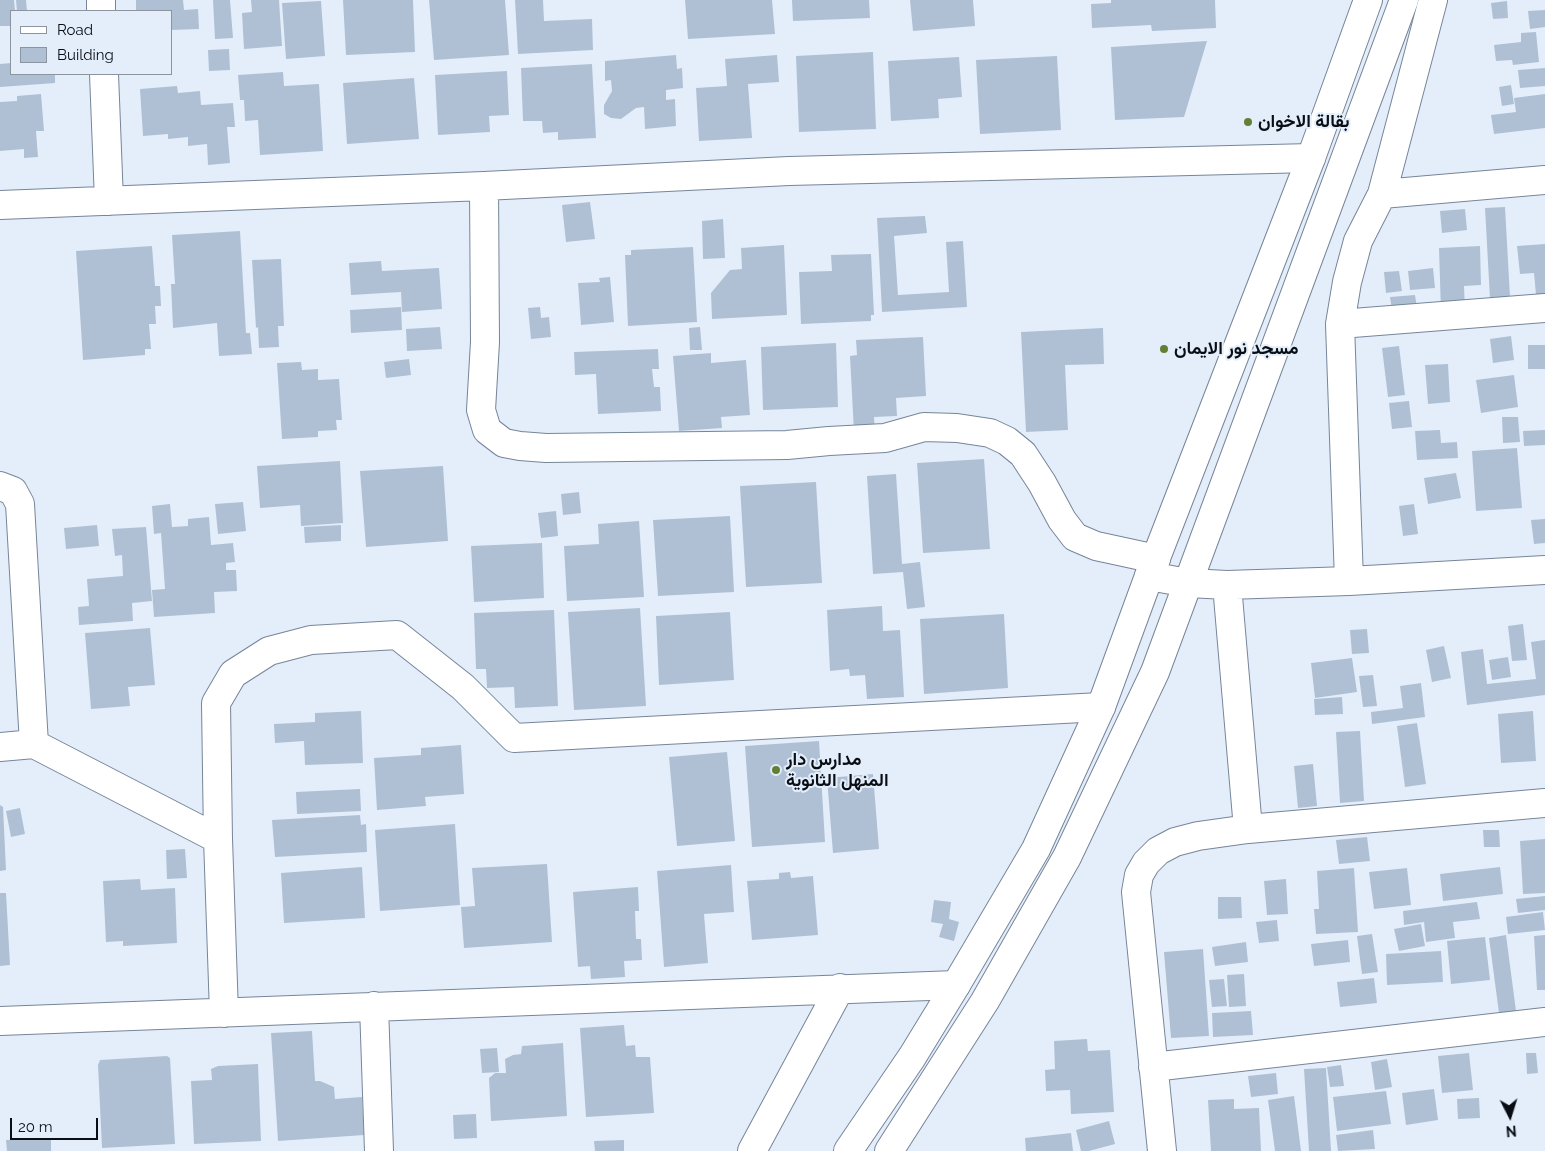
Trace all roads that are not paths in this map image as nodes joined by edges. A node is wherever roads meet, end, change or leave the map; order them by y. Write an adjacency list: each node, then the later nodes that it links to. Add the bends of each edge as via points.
1 (1368, 0): 5 (street)
2 (1404, 0): 17 (street)
3 (1433, 0): 8 (street)
4 (104, 75): 9 (street)
5 (1311, 158): 7 (street, via 789,171); 14 (street)
6 (1545, 180): 8 (street)
7 (484, 186): 9 (street); 14 (street, via 482,410 486,430 504,443 546,448 788,445 885,438 924,427 990,433 1023,454 1062,520 1076,537)
8 (1382, 194): 12 (street, via 1358,241)
9 (110, 201): 10 (street)
10 (0, 205)
11 (1545, 308): 12 (street)
12 (1340, 324): 16 (street)
13 (0, 486): 20 (street, via 13,490 20,504)
14 (1153, 568): 17 (street); 19 (street)
15 (1545, 570): 16 (street)
16 (1349, 581): 18 (street)
17 (1188, 583): 18 (street); 35 (street, via 1155,672 1067,857 985,1001)
18 (1227, 585): 23 (street)
19 (1101, 707): 24 (street, via 514,738 463,687 397,635 311,640 269,651 233,674 216,703); 25 (street, via 1036,849)
20 (34, 744): 21 (street); 24 (street)
21 (0, 747)
22 (1545, 802): 23 (street)
23 (1248, 829): 31 (street, via 1176,842 1158,851 1139,875 1136,892)
24 (218, 839): 28 (street)
25 (956, 985): 26 (street); 34 (street)
26 (840, 988): 27 (street); 33 (street)
27 (374, 1006): 28 (street); 32 (street)
28 (224, 1013): 29 (street)
29 (0, 1021)
30 (1545, 1022): 31 (street)
31 (1153, 1067): 36 (street)
32 (379, 1151)
33 (752, 1151)
34 (848, 1151)
35 (889, 1151)
36 (1162, 1151)

